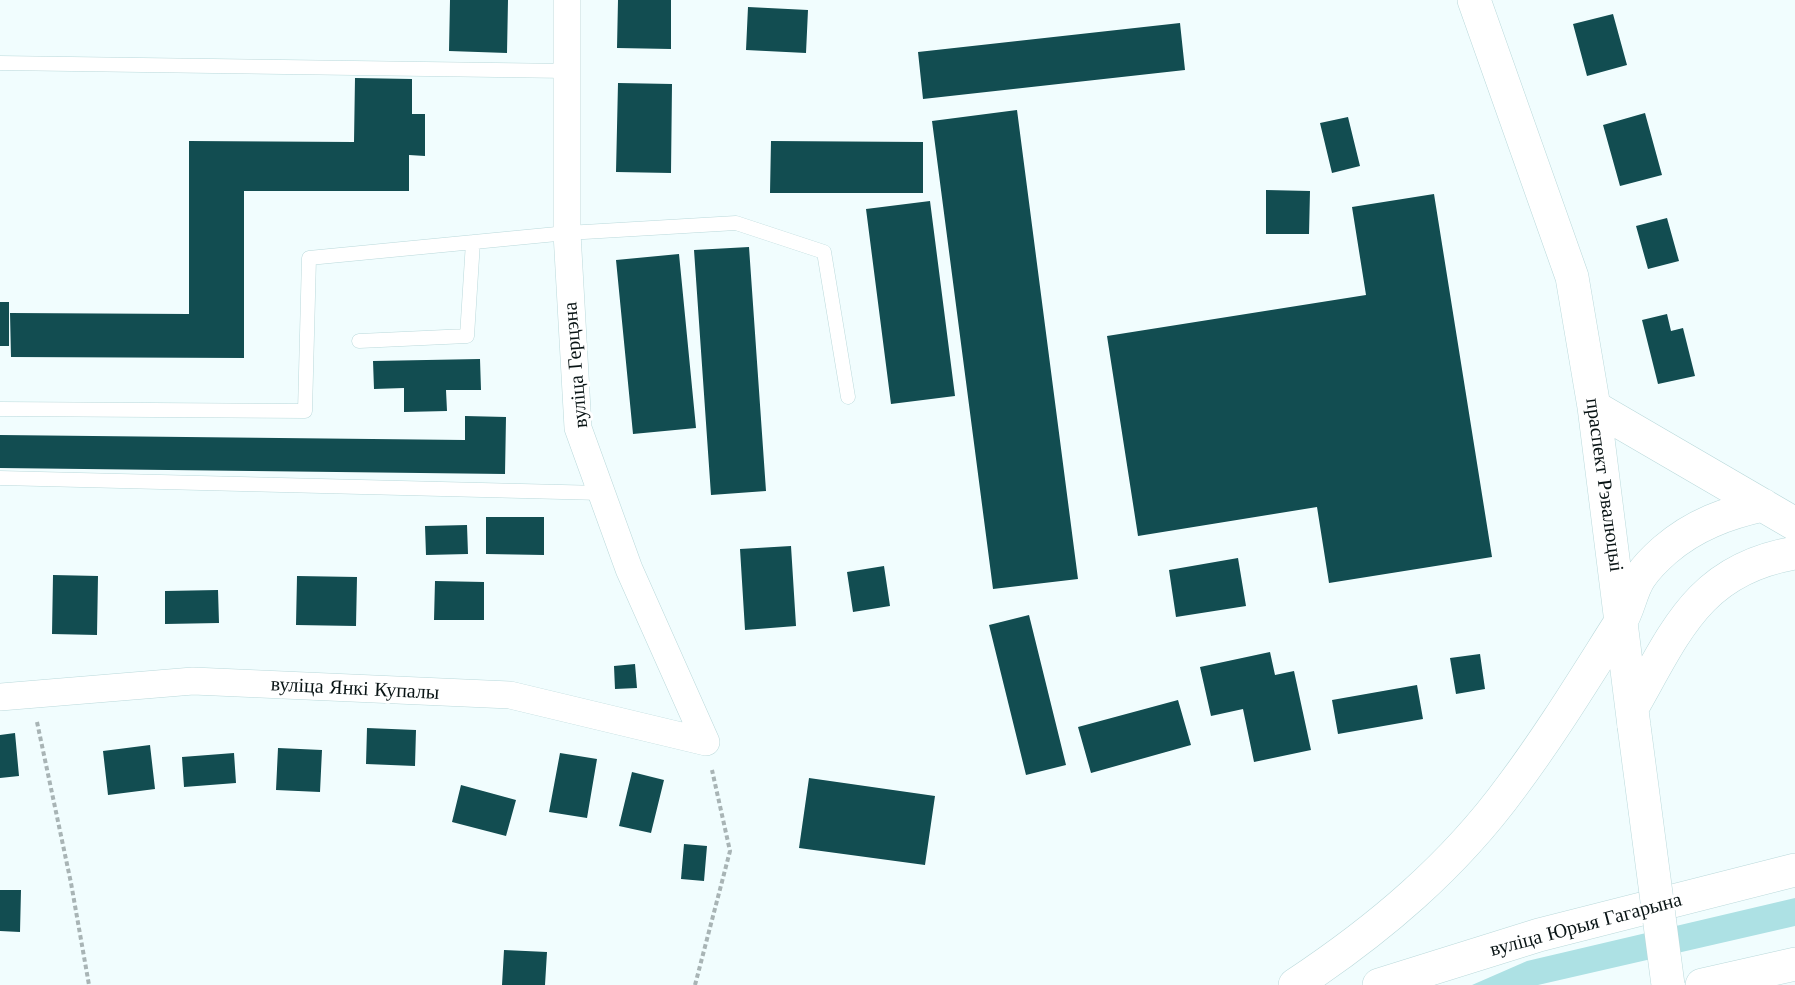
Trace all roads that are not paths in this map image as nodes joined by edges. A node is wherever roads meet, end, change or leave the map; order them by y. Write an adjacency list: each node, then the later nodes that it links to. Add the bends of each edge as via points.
1 (567, 0): 4 (street, вуліца Герцэна)
2 (1474, 0): 9 (main road, праспект Рэвалюцыі, via 1572,277)
3 (0, 63): 4 (lane)
4 (567, 71): 5 (street, вуліца Герцэна)
5 (567, 233): 6 (lane); 8 (lane, via 736,223 824,252); 12 (street, вуліца Герцэна, via 578,428)
6 (473, 242): 7 (lane, via 467,336); 10 (lane, via 309,258 305,411)
7 (359, 341)
8 (849, 397)
9 (1594, 407): 13 (main road); 16 (main road, праспект Рэвалюцыі)
10 (0, 409)
11 (0, 478): 12 (lane)
12 (602, 493): 19 (street, вуліца Герцэна, via 629,569)
13 (1763, 505): 14 (main road); 16 (main road, via 1727,513 1694,529 1665,550 1640,577)
14 (1795, 524)
15 (1795, 553): 18 (main road, via 1768,557 1742,568 1721,580 1695,604)
16 (1622, 619): 18 (main road, праспект Рэвалюцыі); 22 (main road, via 1512,787 1464,846 1413,898 1334,960)
17 (0, 697): 19 (street, вуліца Янкі Купалы, via 193,681 510,695)
18 (1633, 717): 24 (main road, праспект Рэвалюцыі, bridge)
19 (706, 742)
20 (1795, 870): 23 (main road, вуліца Юрыя Гагарына, via 1539,935)
21 (1795, 964): 25 (main road)
22 (1295, 985)
23 (1379, 985)
24 (1668, 985)
25 (1702, 985)

